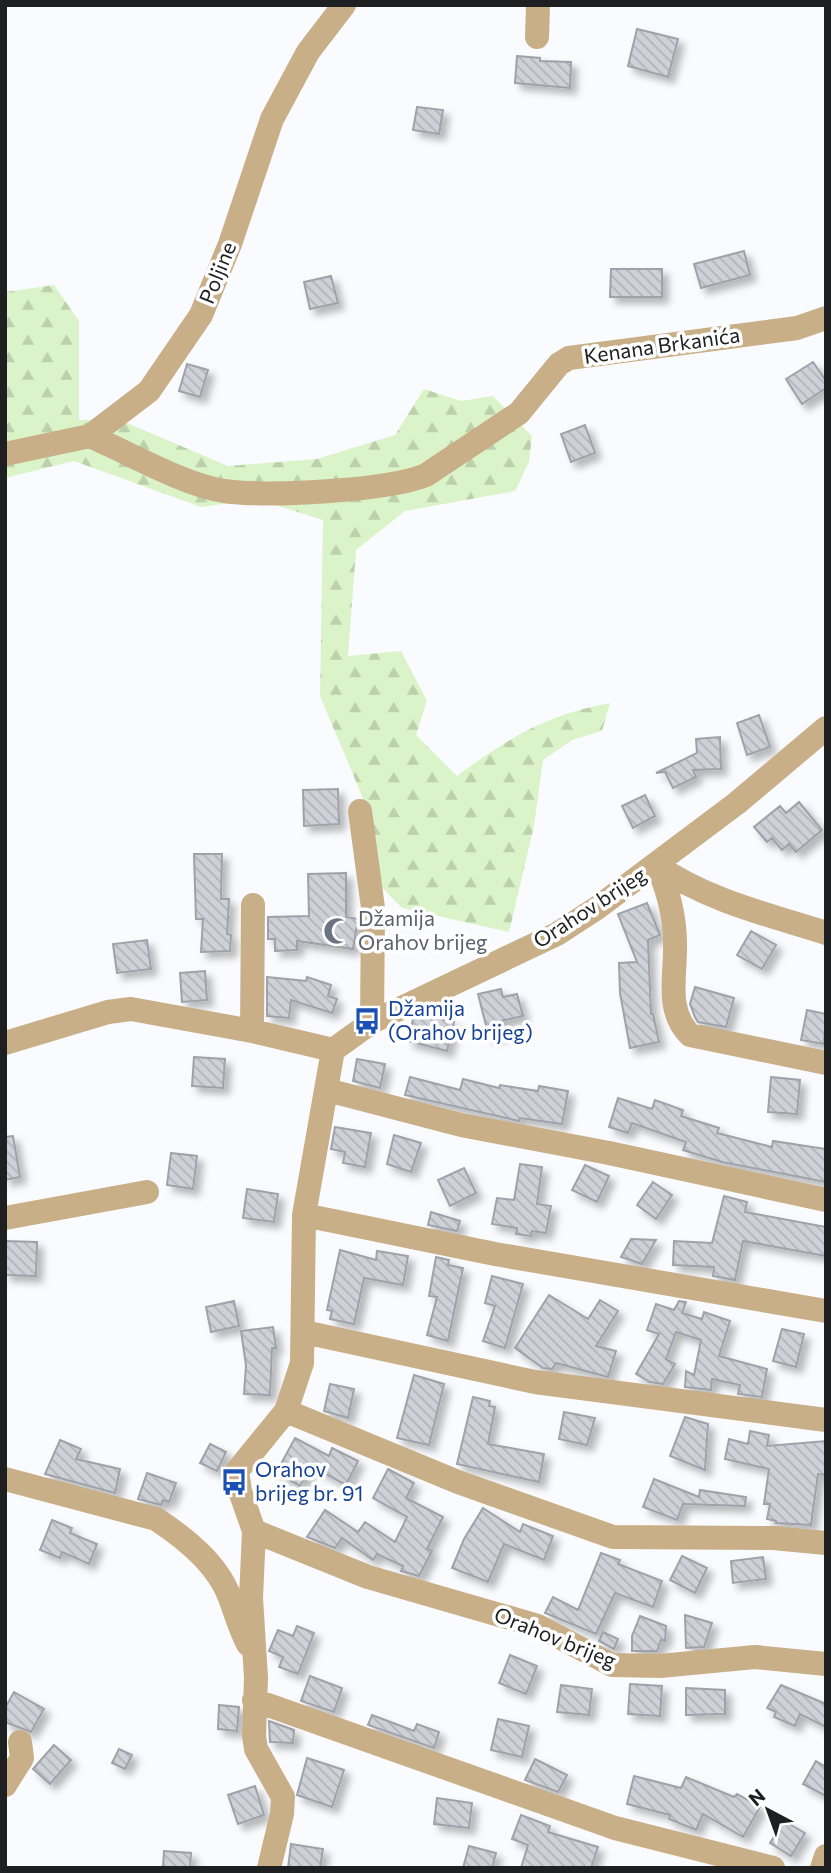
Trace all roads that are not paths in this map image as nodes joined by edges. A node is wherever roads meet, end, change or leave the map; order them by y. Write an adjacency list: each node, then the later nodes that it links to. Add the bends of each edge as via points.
1 (344, 5): 5 (street, Poljine, via 308,52 272,119 201,314 149,391)
2 (538, 5): 3 (street)
3 (537, 37)
4 (826, 318): 5 (street, Kenana Brkanića, via 797,328 569,358 519,413 412,481 316,492 225,491)
5 (90, 436): 6 (street, Poljine)
6 (5, 454)
7 (826, 728): 9 (street, Orahov brijeg)
8 (360, 811): 12 (street, via 373,908)
9 (656, 865): 11 (street, Orahov brijeg, via 726,901); 12 (street, Orahov brijeg, via 556,934); 16 (street, Orahov brijeg, via 664,879 676,940 674,1010 679,1024 690,1035)
10 (253, 905): 13 (street)
11 (826, 933)
12 (372, 1022): 15 (street, Orahov brijeg)
13 (252, 1031): 14 (street, via 131,1009); 15 (street)
14 (5, 1043)
15 (333, 1050): 17 (street)
16 (826, 1063)
17 (327, 1090): 19 (street, via 461,1125); 20 (street)
18 (147, 1192): 21 (street)
19 (826, 1200)
20 (304, 1215): 22 (street, via 495,1254); 23 (street)
21 (5, 1217)
22 (826, 1311)
23 (304, 1332): 24 (street, via 302,1363); 25 (street, via 535,1382)
24 (286, 1411): 27 (street, via 237,1471); 28 (street, via 458,1482 613,1537 773,1538)
25 (826, 1420)
26 (5, 1479): 29 (street, via 156,1519 174,1531 213,1568 230,1595)
27 (254, 1531): 29 (street, via 251,1598); 30 (street, Orahov brijeg, via 368,1577 538,1626 612,1665 660,1666 755,1657)
28 (826, 1543)
29 (255, 1657): 31 (street)
30 (826, 1664)
31 (254, 1700): 35 (street, via 615,1828); 36 (street, via 256,1749 283,1797)
32 (20, 1742): 33 (street, via 22,1758)
33 (5, 1785)
34 (826, 1856): 37 (street)
35 (764, 1867)
36 (269, 1868)
37 (822, 1868)

